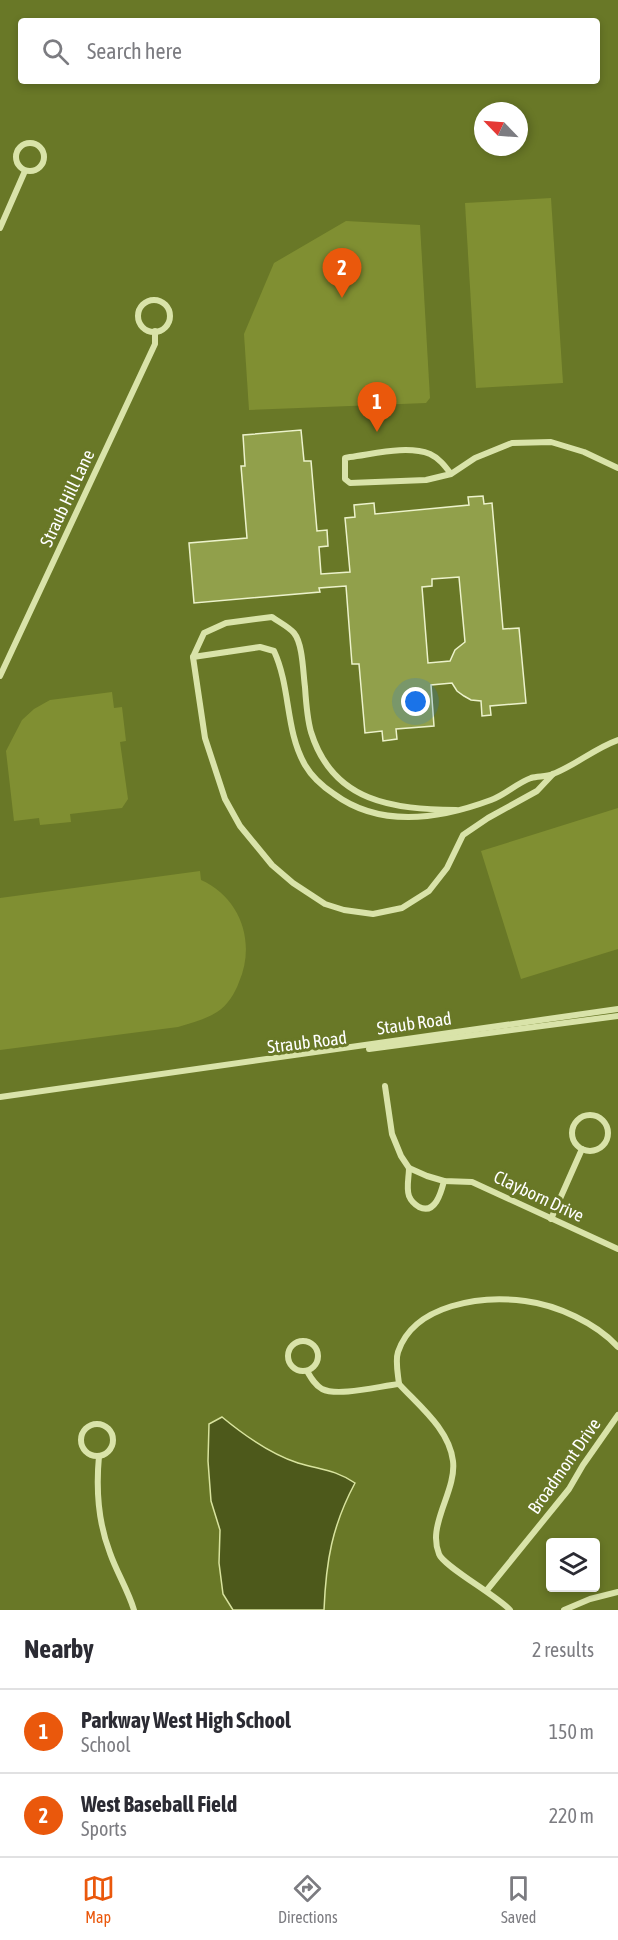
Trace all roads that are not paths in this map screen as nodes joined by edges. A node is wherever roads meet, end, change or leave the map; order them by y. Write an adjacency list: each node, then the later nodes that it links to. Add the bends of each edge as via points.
1 (25, 171): 1 (street, via 38,169 43,162 42,150 36,144 27,143 16,151 18,165); 2 (street)
2 (0, 228)
3 (155, 331): 3 (street, Straub Hill Lane, via 165,327 170,313 161,301 151,300 142,305 138,315 145,329); 7 (street, Straub Hill Lane, via 155,344)
4 (618, 468): 5 (street, via 551,442 512,443 475,458)
5 (450, 474): 5 (street, via 426,480 350,483 345,479 344,463 350,457 418,451 442,462)
6 (194, 657): 9 (street, via 205,738 225,800 240,826 272,865 325,904 373,914 402,908 429,891 447,868 463,835 537,791); 10 (street, via 260,647 274,651 282,669 296,747 311,774 345,803 364,811 410,817); 10 (street, via 204,633 226,623 272,617 295,634 311,732 331,770 347,785 382,804)
7 (0, 676)
8 (618, 740): 9 (street)
9 (553, 774): 10 (street, via 530,779 493,800)
10 (456, 810)
11 (618, 1009): 14 (street, Staub Road)
12 (618, 1016): 14 (street, Straub Road)
13 (385, 1086): 16 (street, via 392,1134)
14 (0, 1099)
15 (582, 1149): 15 (street, via 593,1150 604,1144 608,1130 598,1117 582,1117 573,1126 573,1140); 18 (street)
16 (409, 1168): 17 (street, Clayborn Drive); 17 (street, via 408,1195 421,1208 434,1205)
17 (444, 1181): 18 (street, Clayborn Drive, via 472,1182)
18 (551, 1219): 19 (street, Clayborn Drive)
19 (618, 1249)
20 (618, 1347): 22 (street, via 598,1330 554,1308 526,1301 471,1303 435,1312 410,1332 398,1354)
21 (307, 1371): 21 (street, via 318,1360 318,1350 311,1342 299,1341 290,1348 288,1359 294,1368); 22 (street, via 322,1389 334,1392)
22 (399, 1384): 25 (street, via 443,1433 454,1463 438,1522 438,1553 443,1562)
23 (618, 1415): 25 (street, Broadmont Drive, via 569,1490)
24 (99, 1456): 24 (street, via 109,1450 112,1438 107,1428 94,1424 84,1430 81,1444 87,1453); 27 (street, via 101,1524)
25 (487, 1590): 28 (street)
26 (618, 1592): 29 (street)
27 (134, 1610)
28 (510, 1610)
29 (564, 1610)

